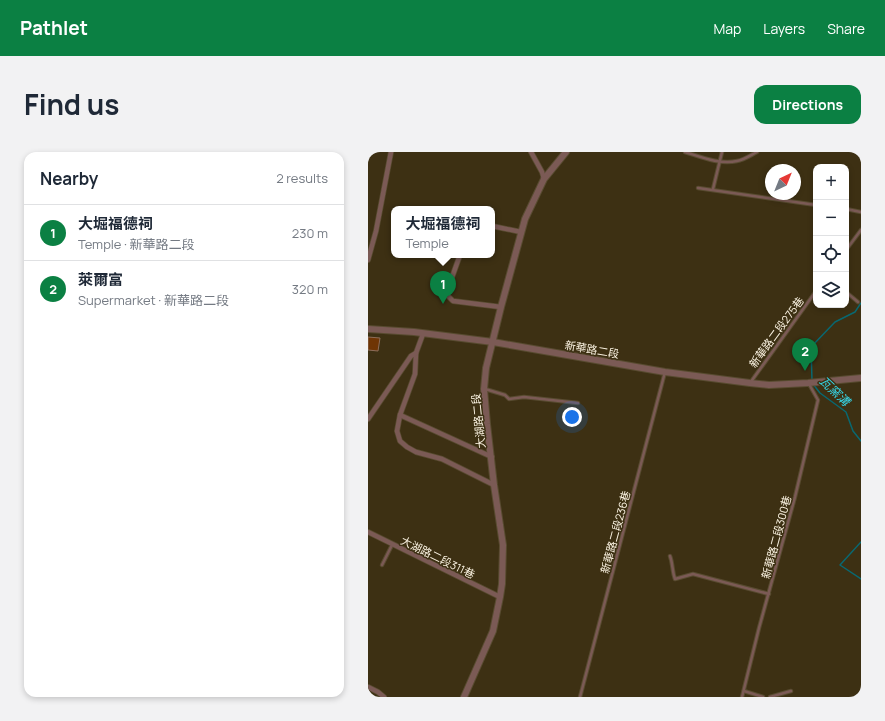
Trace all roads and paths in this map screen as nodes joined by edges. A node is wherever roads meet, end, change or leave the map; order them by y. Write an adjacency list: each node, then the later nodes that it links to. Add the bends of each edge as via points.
1 (391, 152): 19 (street)
2 (531, 152): 8 (street)
3 (566, 152): 8 (street, 大湖路二段)
4 (685, 152): 7 (lane)
5 (722, 152): 7 (lane)
6 (757, 152): 7 (lane, via 739,161)
7 (720, 162): 10 (lane)
8 (544, 179): 16 (street, 大湖路二段)
9 (698, 188): 10 (lane)
10 (713, 189): 11 (lane)
11 (813, 205)
12 (849, 210): 13 (lane)
13 (861, 212)
14 (495, 227): 16 (street)
15 (861, 230): 17 (lane)
16 (521, 232): 23 (street, 大湖路二段)
17 (849, 246)
18 (459, 258): 23 (street, via 446,294 453,300)
19 (368, 260)
20 (849, 294): 22 (lane)
21 (813, 295): 30 (lane, 新華路二段275巷)
22 (858, 302)
23 (501, 307): 26 (street, 大湖路二段)
24 (368, 329): 25 (street, 新華路二段)
25 (423, 334): 26 (street, 新華路二段); 27 (street)
26 (493, 342): 28 (street, 新華路二段); 32 (street, 大湖路二段)
27 (416, 353): 34 (street, via 414,374); 35 (street, via 411,356)
28 (665, 372): 30 (street, 新華路二段); 49 (lane, 新華路二段236巷)
29 (861, 378): 31 (street, 新華路二段)
30 (750, 383): 31 (street, 新華路二段)
31 (810, 383): 42 (lane, 新華路二段300巷, via 818,400)
32 (484, 389): 33 (lane, via 505,395 509,399 524,397); 36 (street, 大湖路二段)
33 (578, 403)
34 (400, 415): 36 (street); 37 (street, via 397,431 400,441 407,447 442,459)
35 (368, 419)
36 (492, 458): 37 (street, 大湖路二段)
37 (494, 485): 43 (street, 大湖路二段, via 503,545)
38 (368, 532): 39 (street, 大湖路二段311巷)
39 (392, 544): 41 (lane); 43 (street, 大湖路二段311巷)
40 (670, 556): 42 (lane, via 675,579 693,574)
41 (382, 565)
42 (768, 594): 45 (lane, 新華路二段300巷)
43 (500, 597): 48 (street, 大湖路二段, via 493,631)
44 (368, 687): 47 (street)
45 (744, 691): 50 (lane, 新華路二段300巷); 51 (lane)
46 (791, 691): 52 (lane)
47 (384, 697)
48 (464, 697)
49 (580, 697)
50 (742, 697)
51 (763, 697)
52 (770, 697)

